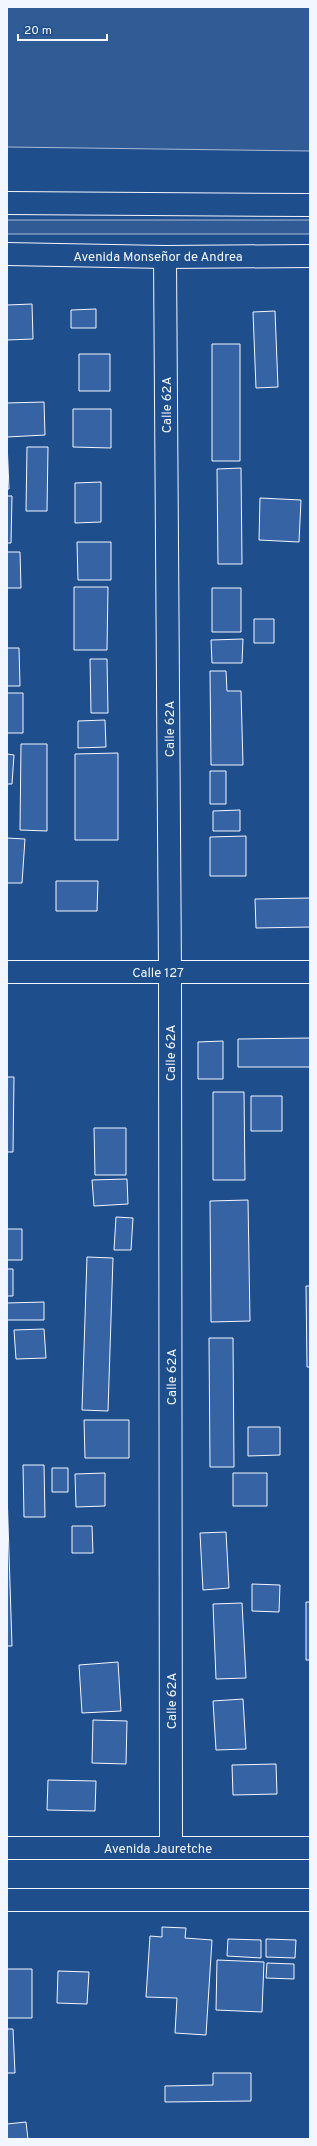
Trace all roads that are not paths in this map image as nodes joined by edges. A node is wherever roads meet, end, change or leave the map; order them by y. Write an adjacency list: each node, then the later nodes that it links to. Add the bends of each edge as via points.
1 (7, 203): 2 (street)
2 (310, 205)
3 (7, 254): 5 (street, Avenida Monseñor de Andrea)
4 (310, 256): 5 (street, Avenida Monseñor de Andrea)
5 (165, 257): 7 (street, Calle 62A)
6 (7, 972): 7 (street, Calle 127)
7 (170, 972): 8 (street, Calle 127); 10 (street, Calle 62A)
8 (310, 972)
9 (7, 1848): 10 (street, Avenida Jauretche)
10 (171, 1848): 11 (street, Avenida Jauretche)
11 (310, 1848)
12 (7, 1900): 13 (street)
13 (310, 1900)

